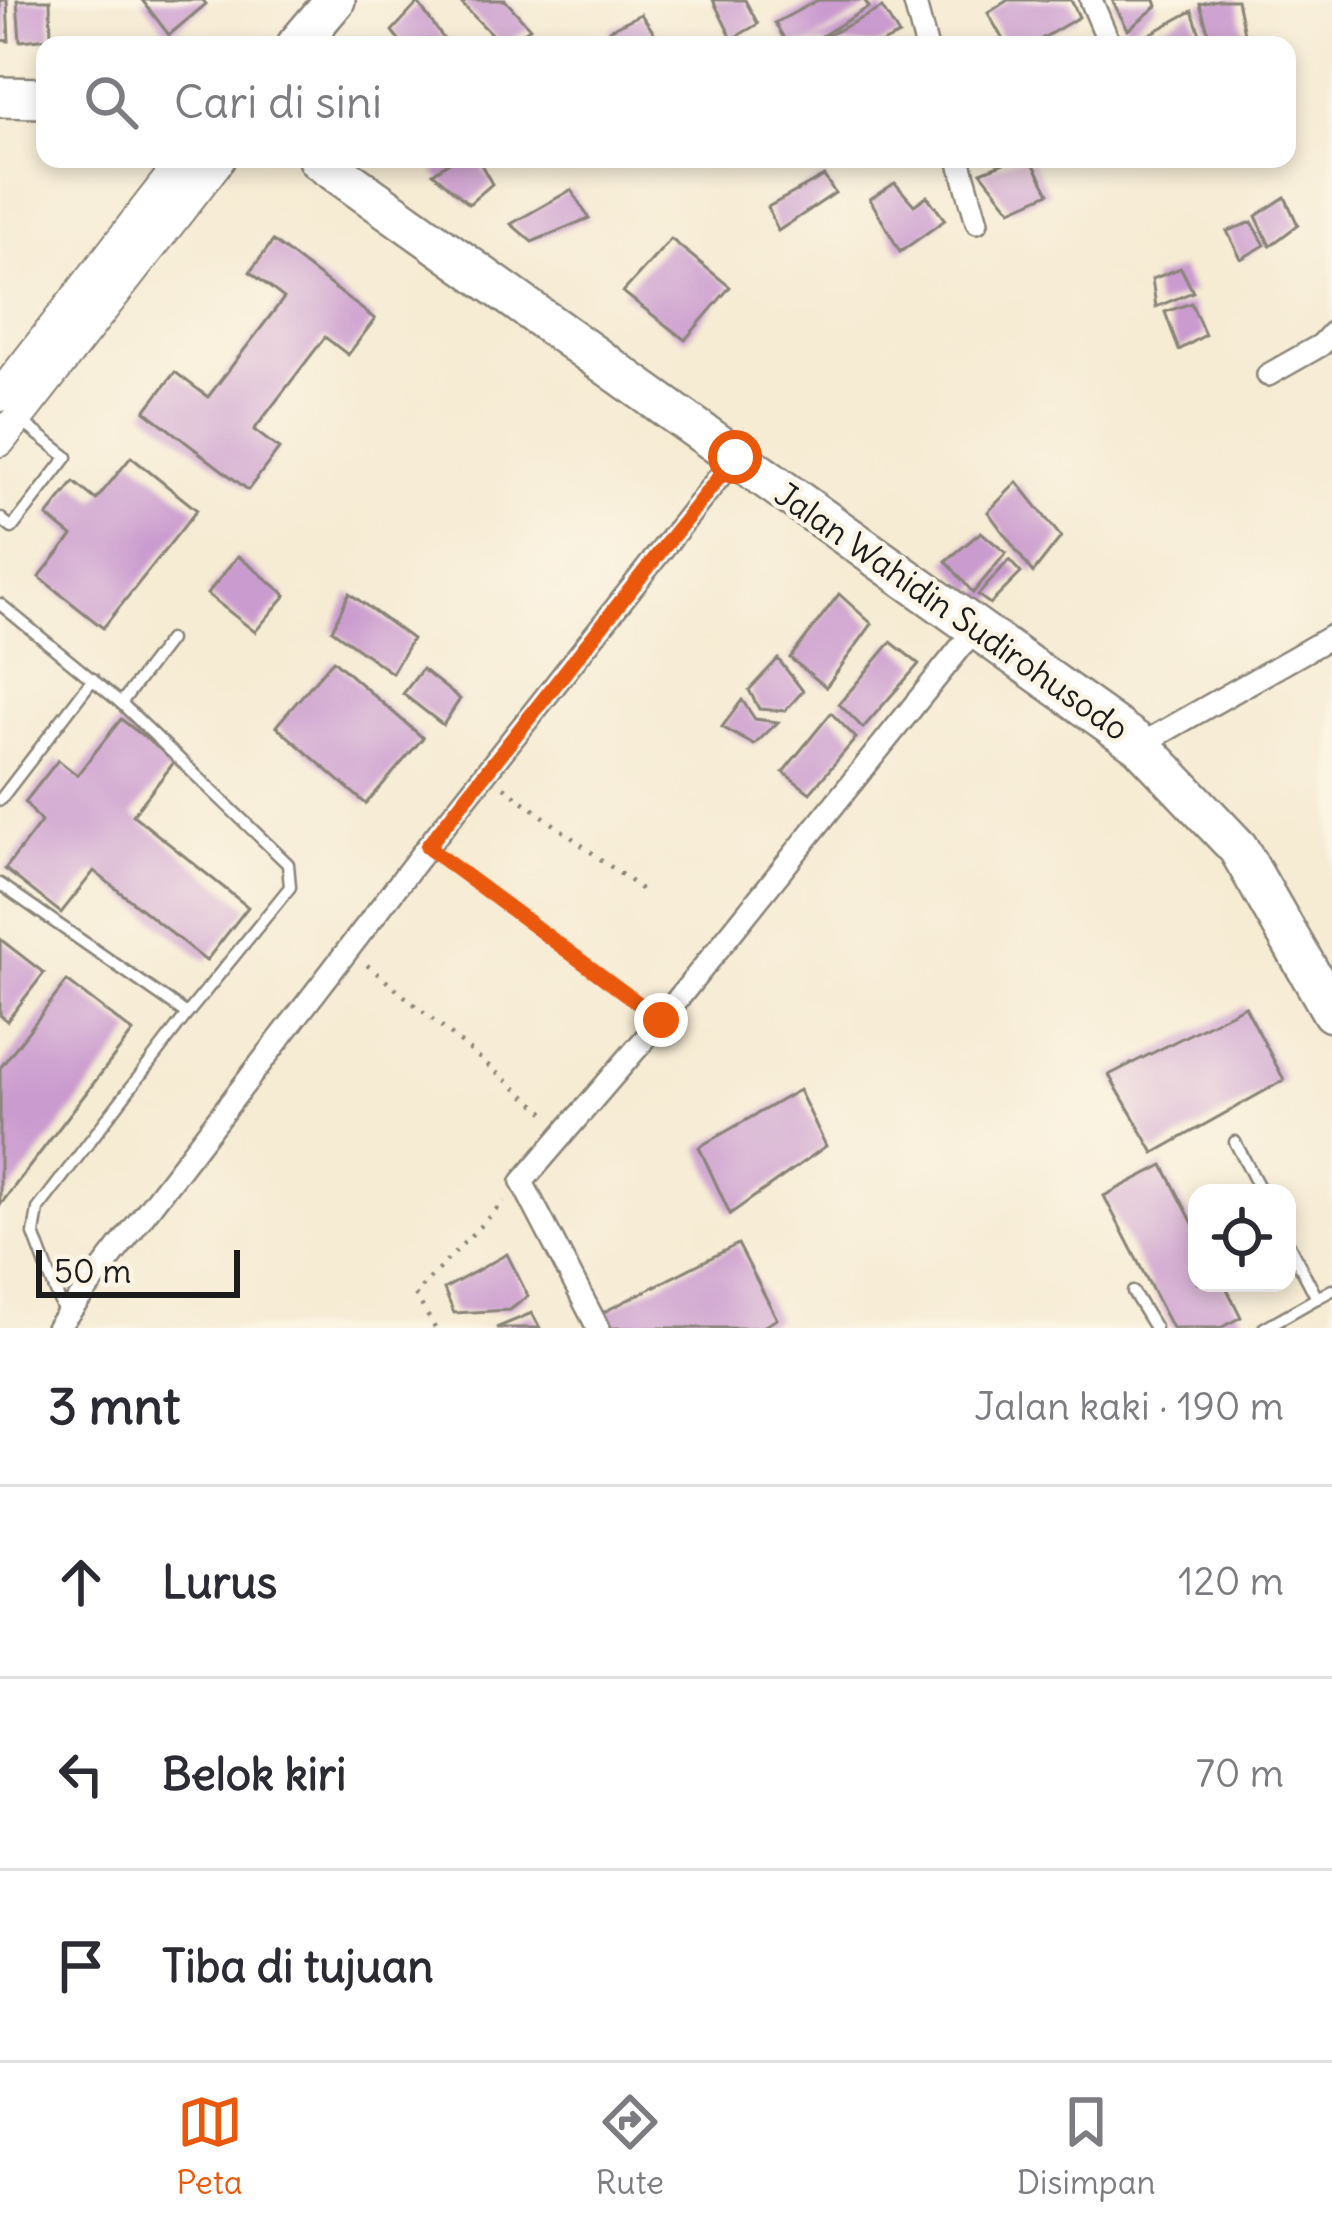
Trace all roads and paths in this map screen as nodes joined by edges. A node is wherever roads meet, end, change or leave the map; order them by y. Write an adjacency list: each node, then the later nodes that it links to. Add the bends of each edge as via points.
1 (335, 0): 4 (highway)
2 (914, 0): 5 (street)
3 (1091, 0): 6 (street)
4 (305, 36)
5 (924, 36)
6 (1106, 36)
7 (0, 97): 8 (highway)
8 (36, 98)
9 (178, 168): 16 (main road)
10 (213, 168): 16 (main road)
11 (331, 168): 17 (highway, Jalan Wahidin Sudirohusodo)
12 (961, 168): 13 (street)
13 (976, 222)
14 (1332, 333): 15 (street)
15 (1268, 375)
16 (6, 418): 18 (lane, via 67,457 12,527)
17 (735, 457): 20 (highway, Jalan Wahidin Sudirohusodo); 26 (street)
18 (0, 518)
19 (0, 604): 23 (lane)
20 (977, 627): 25 (highway, Jalan Wahidin Sudirohusodo); 34 (street)
21 (1332, 636): 25 (street)
22 (169, 640): 24 (lane)
23 (93, 679): 24 (lane); 27 (lane)
24 (121, 704): 33 (lane, via 288,864 290,887)
25 (1140, 746): 32 (highway, Jalan Wahidin Sudirohusodo, via 1238,848)
26 (485, 773): 28 (street); 30 (path)
27 (0, 800)
28 (427, 847): 31 (street); 34 (path)
29 (0, 884): 33 (lane)
30 (642, 890)
31 (348, 950): 35 (path); 43 (street)
32 (1332, 1012)
33 (187, 1013): 43 (lane, via 38,1209 34,1234)
34 (661, 1020): 35 (street)
35 (566, 1130): 37 (street)
36 (1235, 1142): 38 (lane)
37 (522, 1183): 44 (path, via 415,1294); 45 (street)
38 (1257, 1184)
39 (1296, 1257): 42 (lane)
40 (1332, 1290): 42 (lane)
41 (1132, 1292): 46 (lane)
42 (1317, 1298): 47 (lane)
43 (61, 1322)
44 (435, 1328)
45 (598, 1328)
46 (1155, 1328)
47 (1264, 1328)

